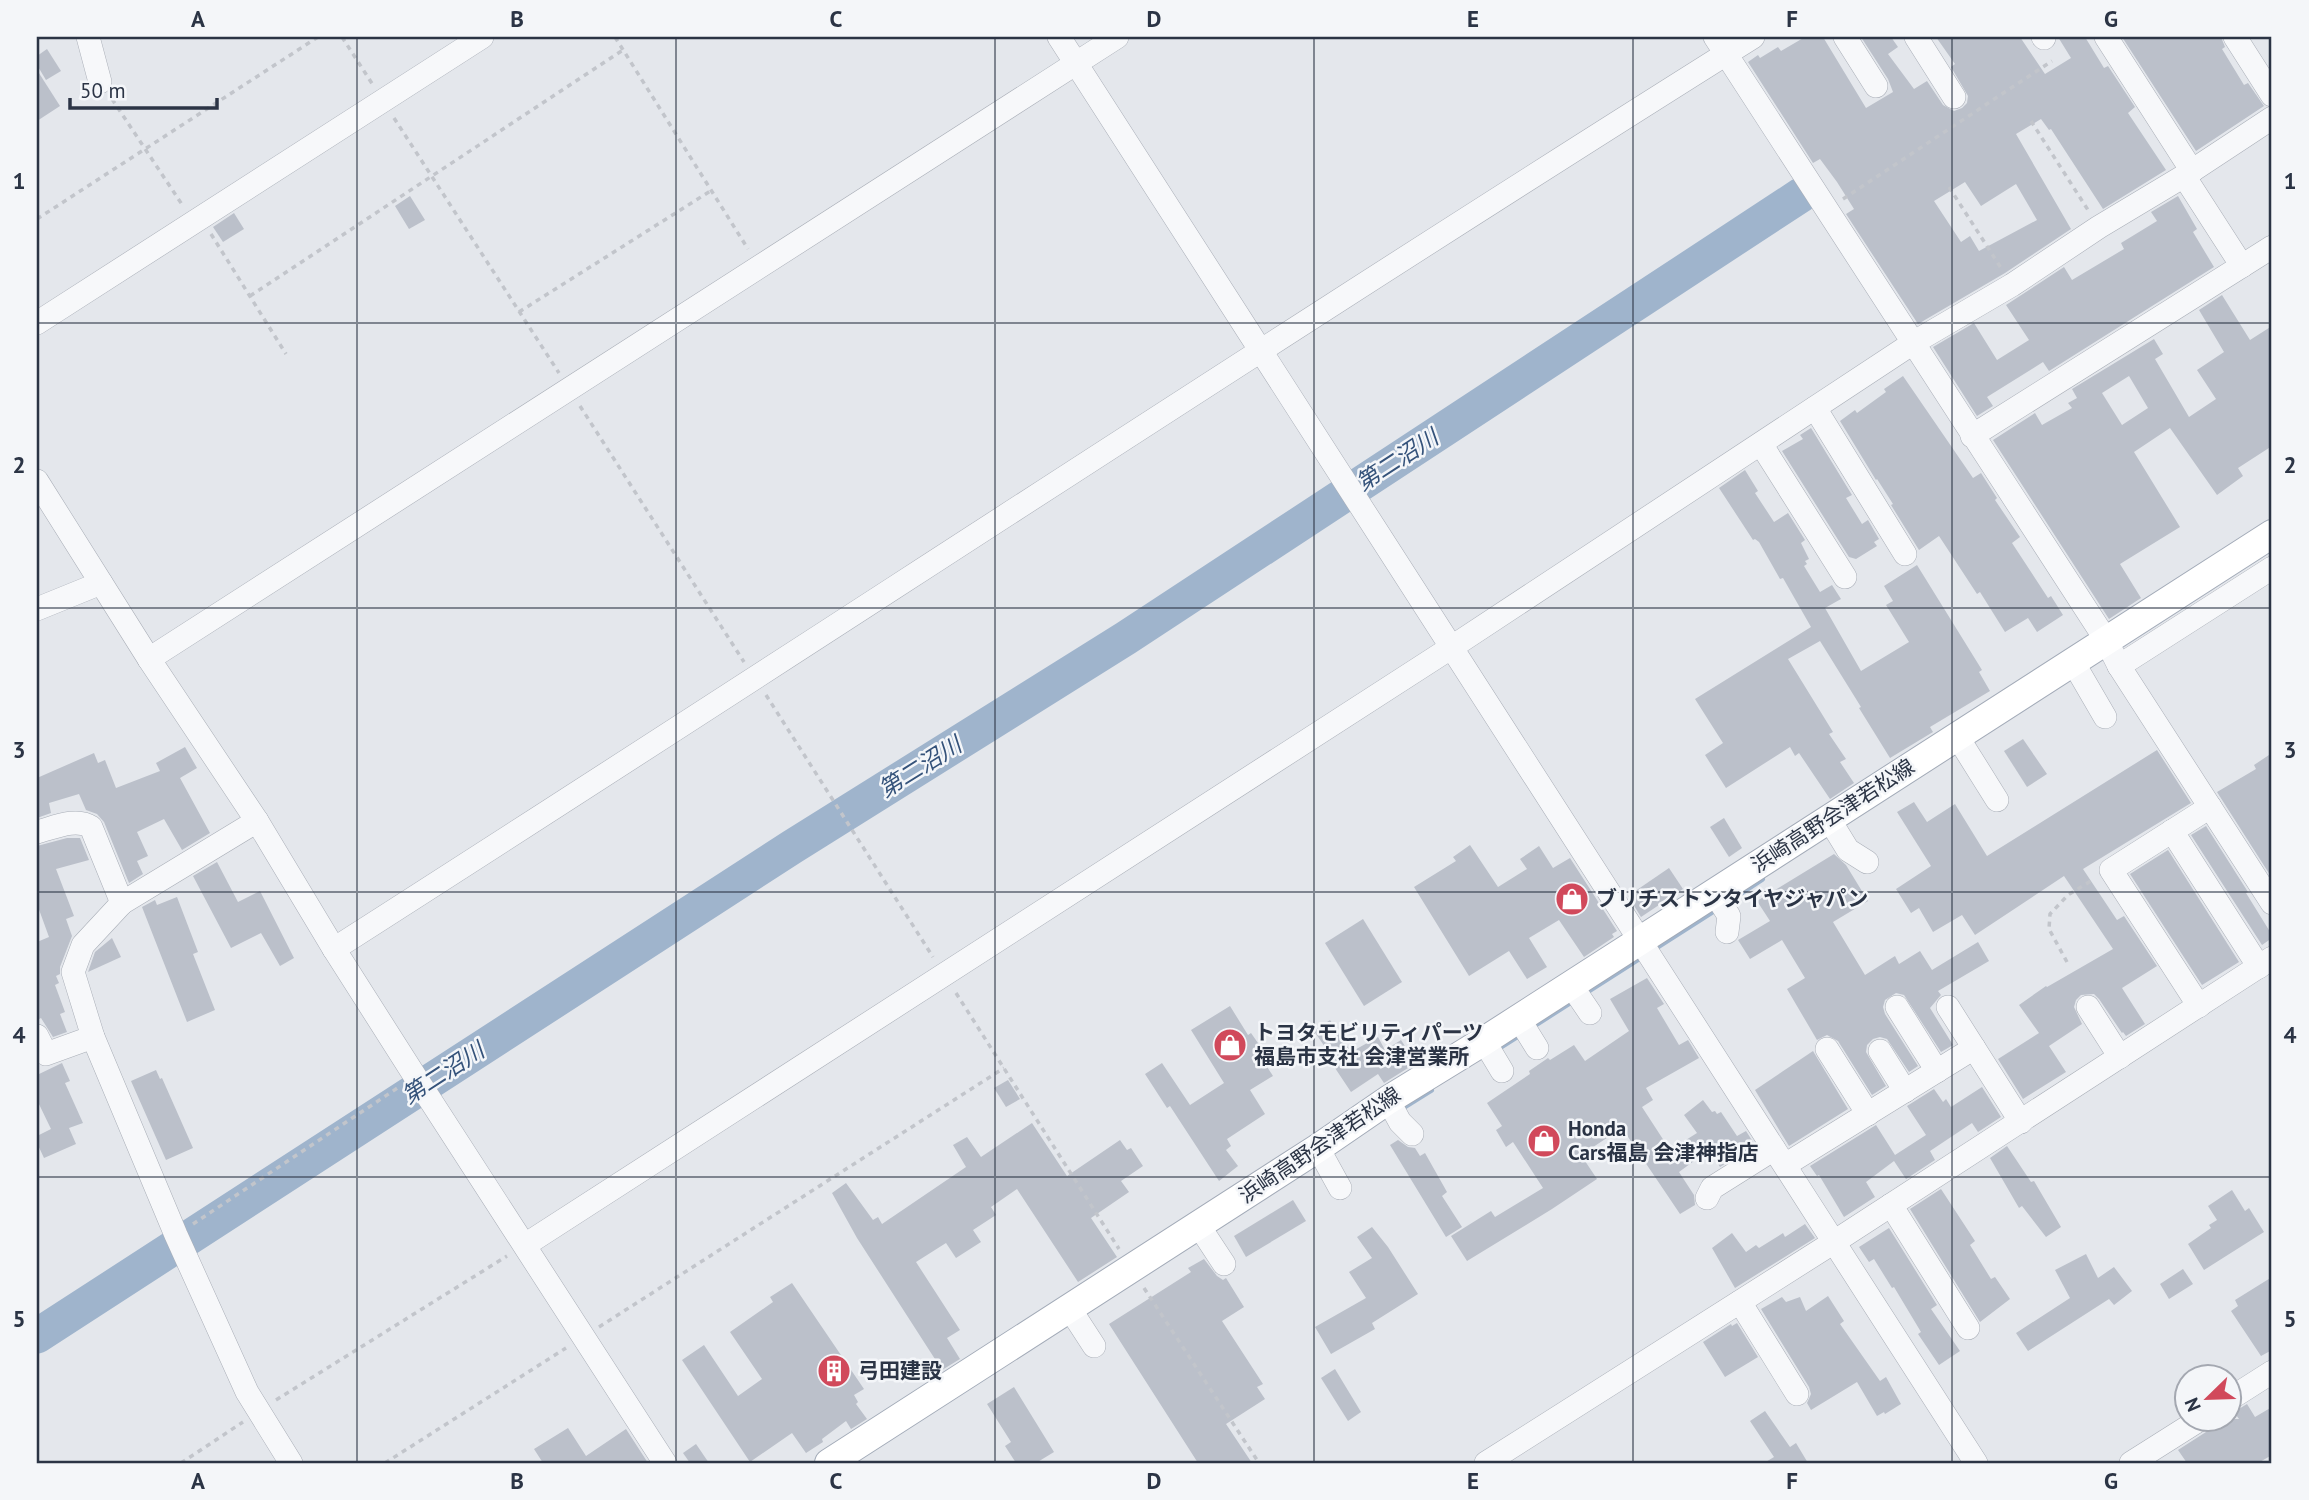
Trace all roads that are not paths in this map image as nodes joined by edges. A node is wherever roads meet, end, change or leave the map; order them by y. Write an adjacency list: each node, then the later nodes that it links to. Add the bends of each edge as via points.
1 (88, 37): 12 (street)
2 (482, 37): 20 (street)
3 (1059, 37): 11 (street)
4 (1117, 37): 11 (street)
5 (1753, 37): 10 (street)
6 (1845, 37): 13 (street)
7 (1916, 37): 15 (street)
8 (2106, 37): 17 (street)
9 (2235, 37): 14 (street)
10 (1720, 45): 21 (street); 22 (street)
11 (1076, 63): 22 (street); 35 (street)
12 (100, 82)
13 (1876, 86)
14 (2272, 95)
15 (1954, 97)
16 (2272, 118): 17 (street)
17 (2188, 173): 19 (street); 21 (street)
18 (2272, 247): 19 (street)
19 (2242, 266): 24 (street)
20 (37, 323)
21 (1913, 343): 23 (street); 24 (street)
22 (1261, 349): 34 (street); 51 (street)
23 (1815, 408): 25 (street); 28 (street)
24 (1972, 436): 33 (street)
25 (1761, 444): 30 (street); 34 (street)
26 (37, 481): 31 (street)
27 (2272, 534): 33 (main road, 浜崎高野会津若松線)
28 (1905, 554)
29 (2272, 568): 37 (street)
30 (1845, 578)
31 (101, 583): 32 (street); 35 (street)
32 (37, 609)
33 (2106, 640): 36 (main road, 浜崎高野会津若松線); 37 (street)
34 (1452, 647): 52 (street); 73 (street)
35 (149, 659): 43 (street)
36 (2073, 662): 38 (street); 39 (main road, 浜崎高野会津若松線)
37 (2119, 666): 41 (street)
38 (2105, 717)
39 (1964, 747): 40 (street); 42 (main road, 浜崎高野会津若松線)
40 (1997, 800)
41 (2210, 807): 44 (street); 49 (street)
42 (1829, 819): 46 (street, via 1848,849); 47 (main road, 浜崎高野会津若松線)
43 (257, 821): 48 (street); 51 (street)
44 (2172, 831): 53 (street); 54 (street, via 2111,870)
45 (37, 832): 48 (street, via 73,823 91,827)
46 (1867, 862)
47 (1714, 892): 50 (street); 52 (main road, 浜崎高野会津若松線)
48 (122, 903): 59 (street, via 83,945 75,961 73,972)
49 (2272, 904)
50 (1728, 924)
51 (334, 949): 73 (street)
52 (1646, 950): 68 (street); 71 (main road, 浜崎高野会津若松線, via 1583,1001 1330,1169)
53 (2265, 963): 54 (street)
54 (2199, 1006): 63 (street)
55 (1897, 1007): 64 (street)
56 (1948, 1007): 60 (street)
57 (2088, 1007): 63 (street)
58 (37, 1036): 59 (street, via 46,1054)
59 (93, 1037): 83 (street, via 180,1244 258,1412)
60 (1974, 1048): 64 (street); 67 (street)
61 (1827, 1049): 66 (street)
62 (1880, 1051): 65 (street)
63 (2120, 1057): 67 (street)
64 (1937, 1071): 65 (street)
65 (1905, 1091): 66 (street)
66 (1868, 1114): 68 (street)
67 (2021, 1122): 70 (street)
68 (1779, 1157): 69 (street, via 1712,1188); 72 (street)
69 (1707, 1198)
70 (1891, 1205): 72 (street); 77 (street)
71 (1199, 1226): 74 (street); 76 (main road, 浜崎高野会津若松線, via 1137,1277)
72 (1834, 1242): 75 (street); 87 (street)
73 (525, 1245): 84 (street)
74 (1219, 1257)
75 (1740, 1302): 81 (street); 86 (street)
76 (1070, 1309): 78 (street); 85 (main road, 浜崎高野会津若松線)
77 (1968, 1328)
78 (1090, 1339)
79 (2272, 1372): 80 (street)
80 (2242, 1391)
81 (1797, 1394)
82 (2176, 1434): 88 (street)
83 (291, 1463)
84 (665, 1463)
85 (829, 1463)
86 (1486, 1463)
87 (1976, 1463)
88 (2131, 1463)

